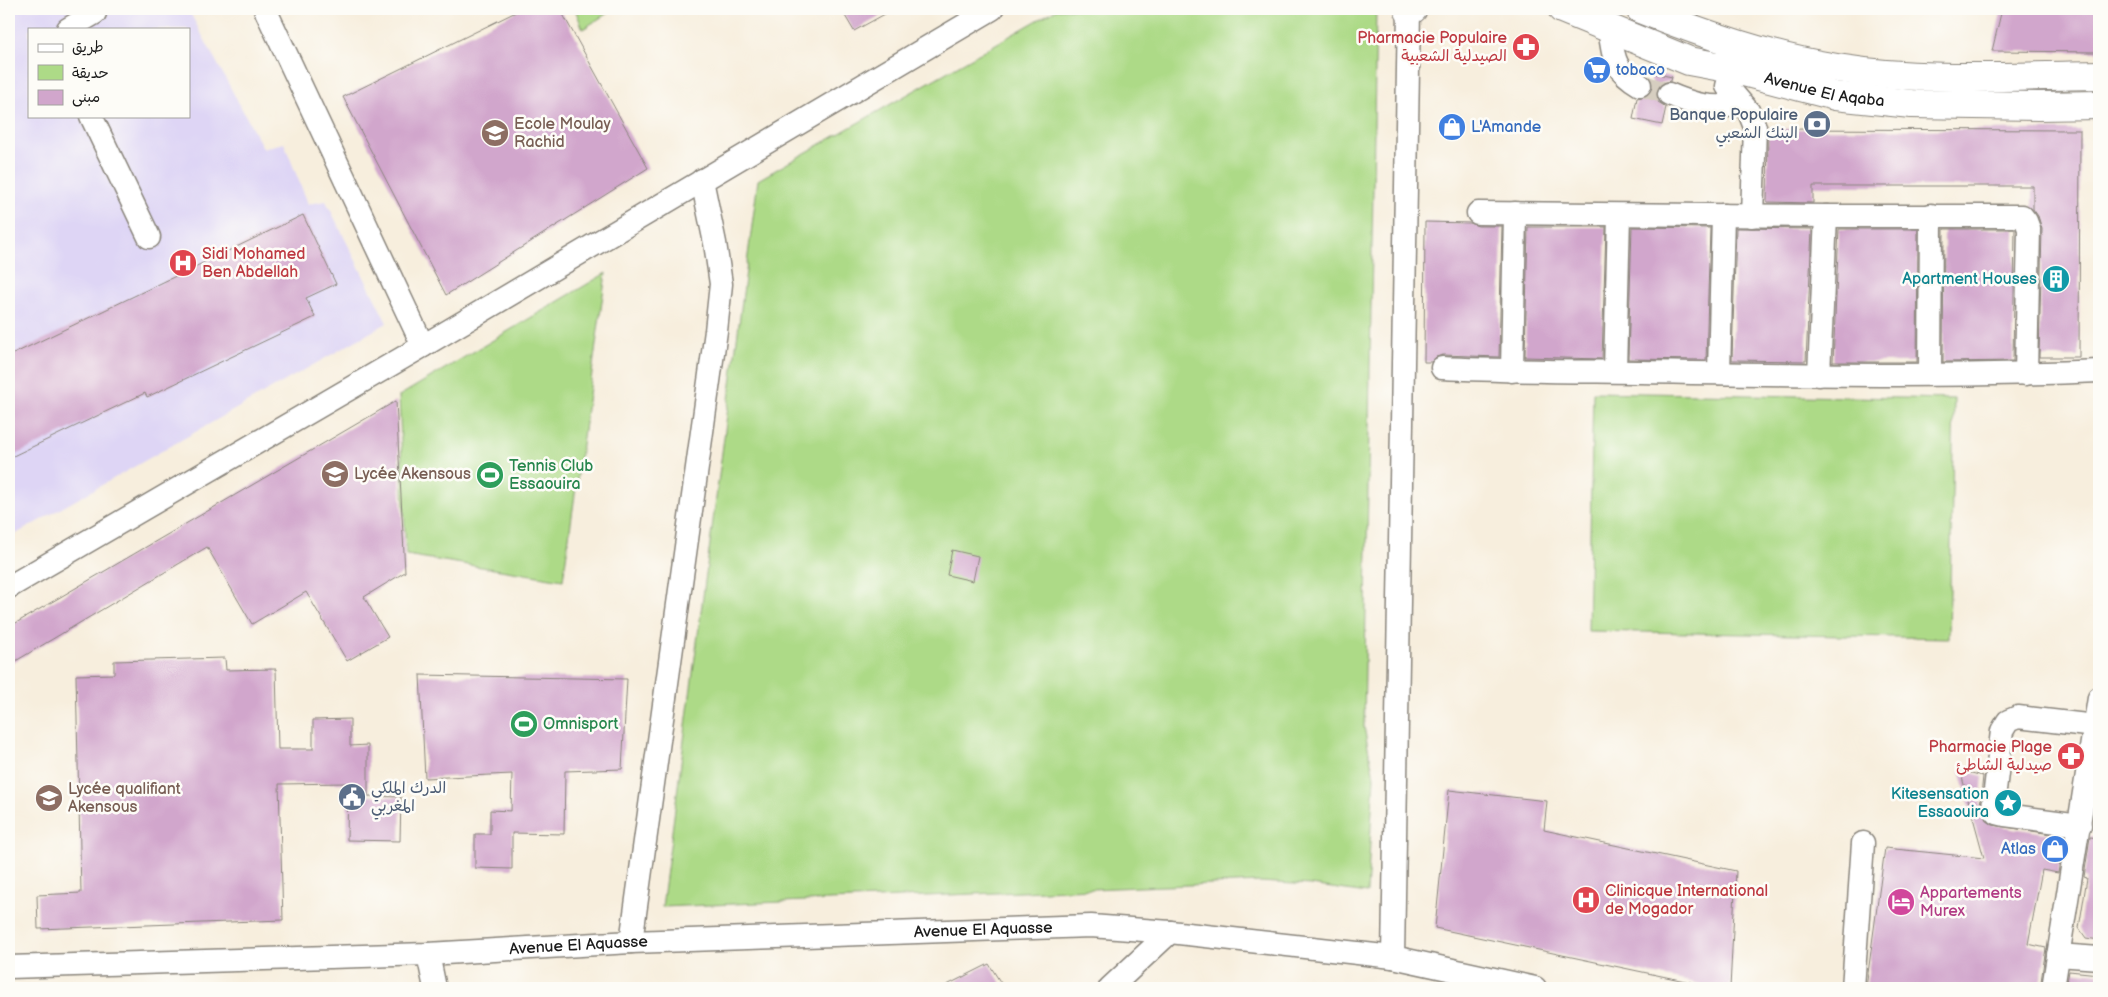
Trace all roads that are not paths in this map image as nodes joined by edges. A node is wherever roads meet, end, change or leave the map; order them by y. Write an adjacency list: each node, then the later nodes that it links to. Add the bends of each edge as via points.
1 (93, 9): 7 (street, via 95,13)
2 (265, 9): 24 (street)
3 (992, 9): 15 (street)
4 (1410, 9): 43 (street)
5 (1562, 9): 8 (main road, Avenue El Aqaba)
6 (1640, 9): 9 (main road, Avenue El Aqaba, via 1766,53 1837,68 1910,76)
7 (70, 28)
8 (1609, 29): 10 (main road, Avenue El Aqaba); 11 (street, via 1617,67 1624,76)
9 (2099, 75)
10 (1730, 77): 12 (street, via 1735,105 1708,107); 13 (main road, Avenue El Aqaba, via 1835,96 1911,104); 21 (street, via 1755,127)
11 (1640, 85)
12 (1669, 94)
13 (2099, 105)
14 (92, 118): 23 (street)
15 (702, 180): 24 (street); 40 (street, via 716,242 721,284)
16 (1478, 213): 17 (street)
17 (1515, 213): 18 (street); 26 (street)
18 (1619, 214): 19 (street); 28 (street)
19 (1723, 215): 21 (street); 29 (street)
20 (1931, 215): 22 (street); 31 (street); 32 (street, via 2015,215 2026,221 2029,229)
21 (1752, 216): 22 (street)
22 (1826, 216): 30 (street)
23 (150, 236)
24 (423, 346): 33 (street)
25 (1442, 368): 26 (street)
26 (1512, 371): 28 (street)
27 (2099, 371): 32 (street)
28 (1614, 372): 29 (street)
29 (1718, 373): 30 (street)
30 (1819, 374): 31 (street)
31 (1930, 374): 32 (street)
32 (2026, 374)
33 (9, 587)
34 (2099, 698): 35 (street)
35 (2095, 726): 36 (street); 37 (street, via 2018,717 2008,721 2002,731 1994,810 2005,815)
36 (2093, 777): 37 (street)
37 (2080, 824): 42 (street)
38 (1863, 843): 49 (street)
39 (1170, 932): 40 (street, Avenue El Aquasse, via 1091,926); 43 (street, Avenue El Aquasse); 47 (street)
40 (631, 942): 41 (street, Avenue El Aquasse)
41 (428, 954): 45 (street, Avenue El Aquasse); 46 (street)
42 (2058, 955): 44 (street); 50 (street)
43 (1394, 957): 48 (street, Avenue El Aquasse)
44 (2099, 958)
45 (9, 967)
46 (435, 988)
47 (1110, 988)
48 (1535, 988)
49 (1852, 988)
50 (2053, 988)

